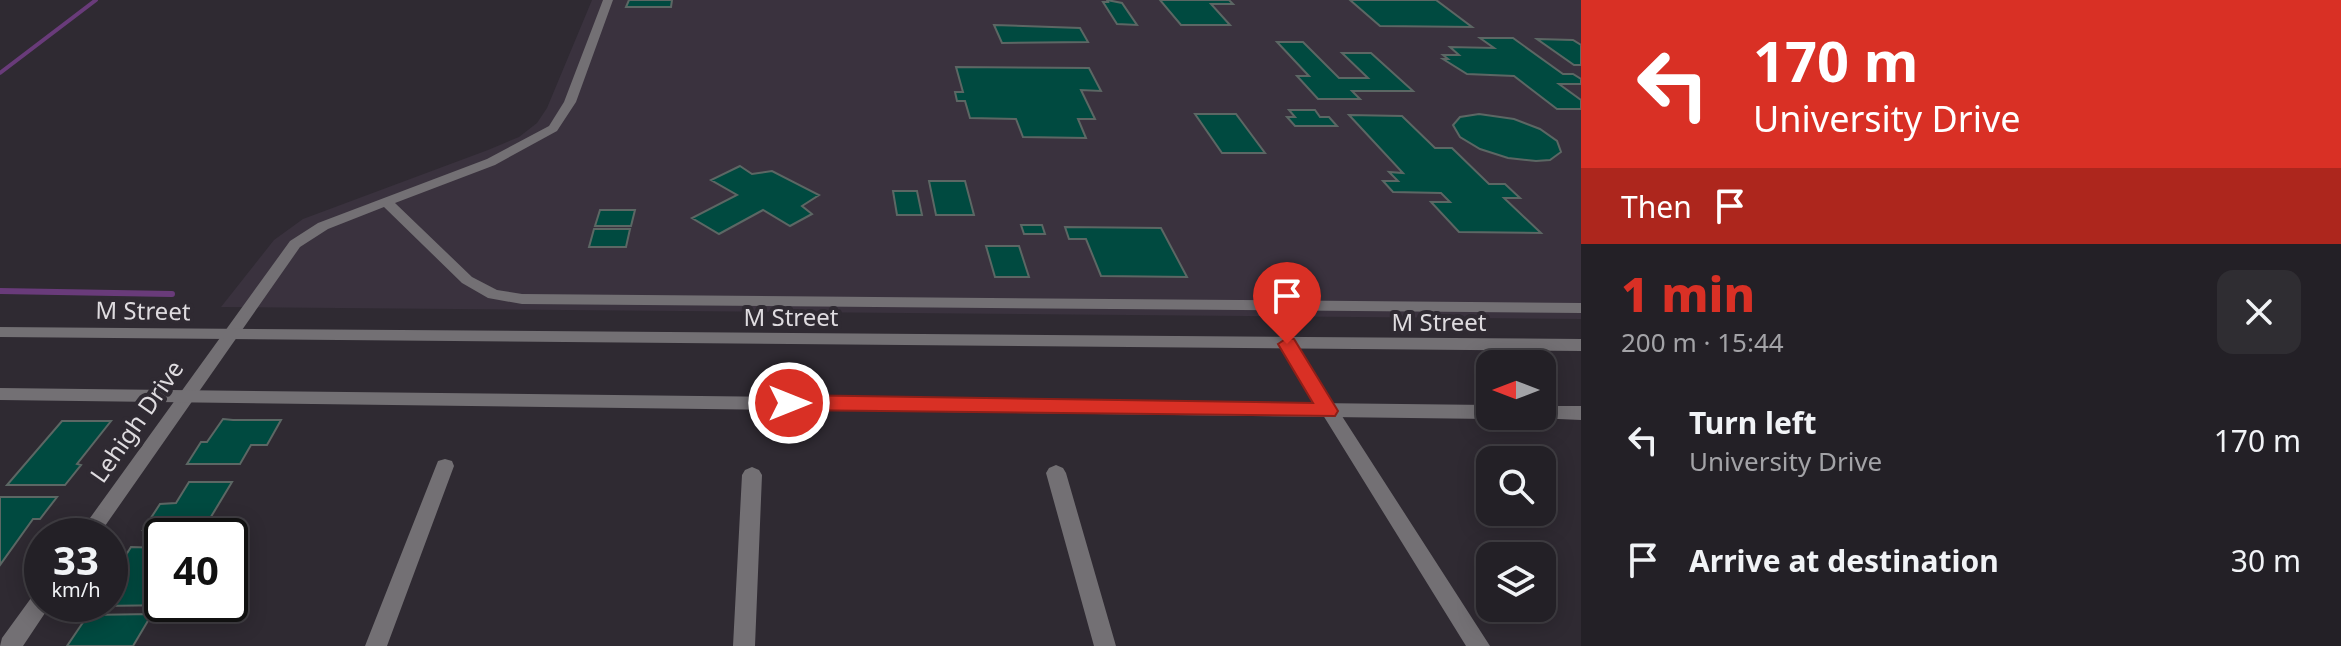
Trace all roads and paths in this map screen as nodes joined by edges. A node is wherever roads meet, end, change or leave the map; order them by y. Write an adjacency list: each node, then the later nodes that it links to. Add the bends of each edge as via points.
1 (608, 0): 2 (street, Lehigh Drive, via 570,102 553,128 491,162)
2 (386, 202): 3 (street, via 467,280 493,294 522,299); 5 (street, Lehigh Drive, via 323,226 295,244)
3 (1581, 308)
4 (0, 332): 5 (street, M Street)
5 (227, 335): 6 (street, M Street); 9 (street, Lehigh Drive)
6 (1287, 344): 7 (street, M Street); 10 (street)
7 (1581, 345)
8 (0, 394): 9 (street)
9 (184, 397): 10 (street); 17 (street, Lehigh Drive)
10 (1328, 411): 11 (street); 23 (street)
11 (1476, 412)
12 (1556, 413): 13 (street)
13 (1581, 413)
14 (445, 466): 20 (street)
15 (1056, 473): 22 (street)
16 (752, 475): 21 (street)
17 (100, 518)
18 (27, 622): 19 (street)
19 (10, 646)
20 (376, 646)
21 (744, 646)
22 (1105, 646)
23 (1479, 646)

